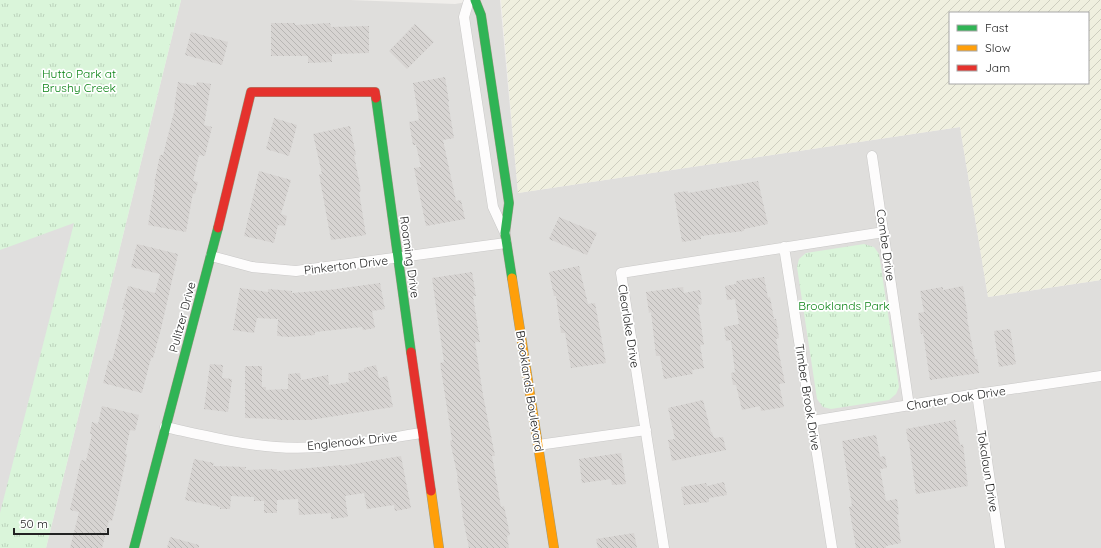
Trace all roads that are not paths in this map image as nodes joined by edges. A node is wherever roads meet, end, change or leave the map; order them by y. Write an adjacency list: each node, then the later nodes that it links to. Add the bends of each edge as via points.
1 (468, 0): 6 (street, Brooklands Boulevard, via 464,17 493,207)
2 (475, 0): 6 (street, Brooklands Boulevard, via 481,15 509,203)
3 (251, 92): 8 (street, Pulitzer Drive); 9 (street, Roaming Drive, via 375,92)
4 (872, 156): 5 (street, Combe Drive)
5 (884, 232): 7 (street, Clearlake Drive); 12 (street, Combe Drive)
6 (506, 238): 9 (street, Pinkerton Drive); 17 (street, Brooklands Boulevard)
7 (784, 247): 13 (street, Timber Brook Drive); 15 (street, Clearlake Drive, via 620,273)
8 (211, 256): 9 (street, Pinkerton Drive, via 252,267 296,271); 14 (street, Pulitzer Drive)
9 (398, 258): 16 (street, Roaming Drive)
10 (1101, 376): 11 (street, Charter Oak Drive)
11 (976, 394): 12 (street, Charter Oak Drive); 23 (street, Tokalaun Drive)
12 (910, 406): 13 (street, Charter Oak Drive)
13 (812, 421): 22 (street, Timber Brook Drive)
14 (165, 427): 16 (street, Englenook Drive, via 224,440 277,447 327,446); 18 (street, Pulitzer Drive)
15 (646, 430): 17 (street); 21 (street, Clearlake Drive)
16 (422, 433): 19 (street, Roaming Drive)
17 (538, 445): 20 (street, Brooklands Boulevard)
18 (134, 548)
19 (439, 548)
20 (554, 548)
21 (664, 548)
22 (832, 548)
23 (1000, 548)

